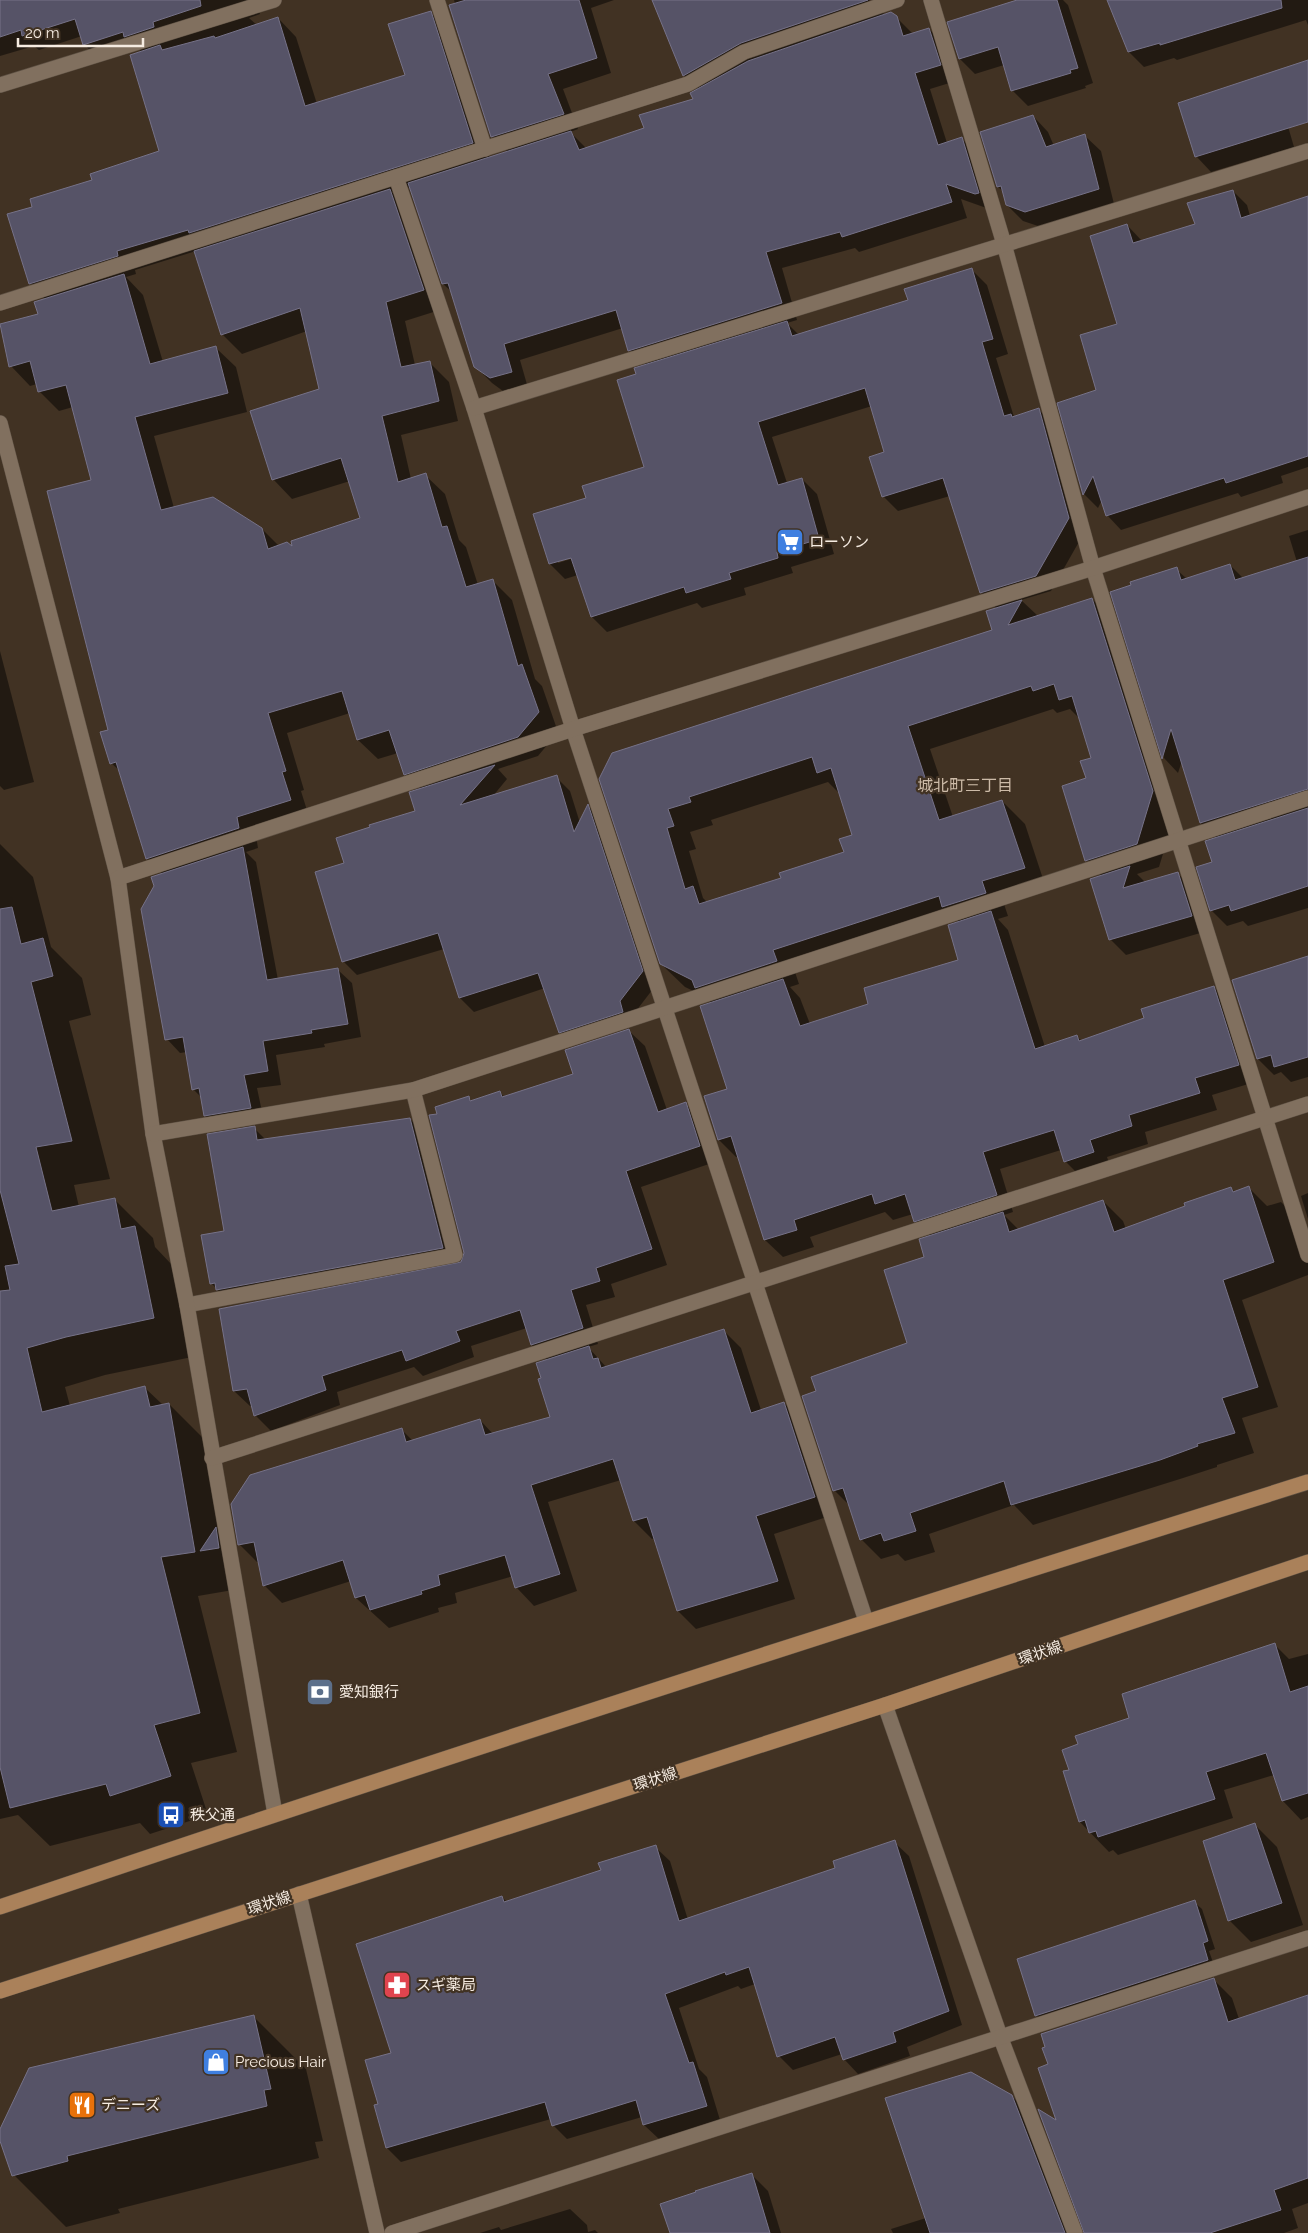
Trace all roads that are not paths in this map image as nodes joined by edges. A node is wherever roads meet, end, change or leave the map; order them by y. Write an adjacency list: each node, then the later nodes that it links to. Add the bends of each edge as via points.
1 (274, 0): 5 (street)
2 (437, 0): 6 (street)
3 (897, 0): 6 (street, via 744,52 688,84)
4 (931, 0): 9 (street)
5 (0, 85)
6 (485, 149): 8 (street)
7 (1308, 151): 9 (street)
8 (396, 177): 10 (street); 11 (street)
9 (1004, 244): 11 (street); 14 (street)
10 (0, 303)
11 (474, 408): 15 (street)
12 (0, 423): 18 (street)
13 (1308, 497): 14 (street)
14 (1093, 568): 15 (street); 17 (street)
15 (574, 729): 18 (street); 19 (street)
16 (1308, 798): 17 (street)
17 (1178, 840): 19 (street); 22 (street)
18 (118, 878): 23 (street)
19 (665, 1006): 20 (street); 25 (street)
20 (413, 1090): 23 (street); 26 (street, via 455,1255)
21 (1308, 1104): 22 (street)
22 (1266, 1117): 24 (street); 25 (street)
23 (153, 1134): 26 (street)
24 (1308, 1255)
25 (754, 1283): 27 (street); 30 (street)
26 (187, 1306): 27 (street)
27 (212, 1458): 32 (street)
28 (1308, 1482): 30 (main road)
29 (1308, 1562): 31 (main road, 環状線)
30 (866, 1621): 32 (main road)
31 (885, 1705): 33 (main road, 環状線); 37 (street)
32 (275, 1814): 34 (main road)
33 (299, 1894): 36 (main road, 環状線); 38 (street)
34 (0, 1907)
35 (1308, 1938): 37 (street)
36 (0, 1991)
37 (1000, 2036): 39 (street); 40 (street)
38 (377, 2233)
39 (392, 2233)
40 (1075, 2233)

